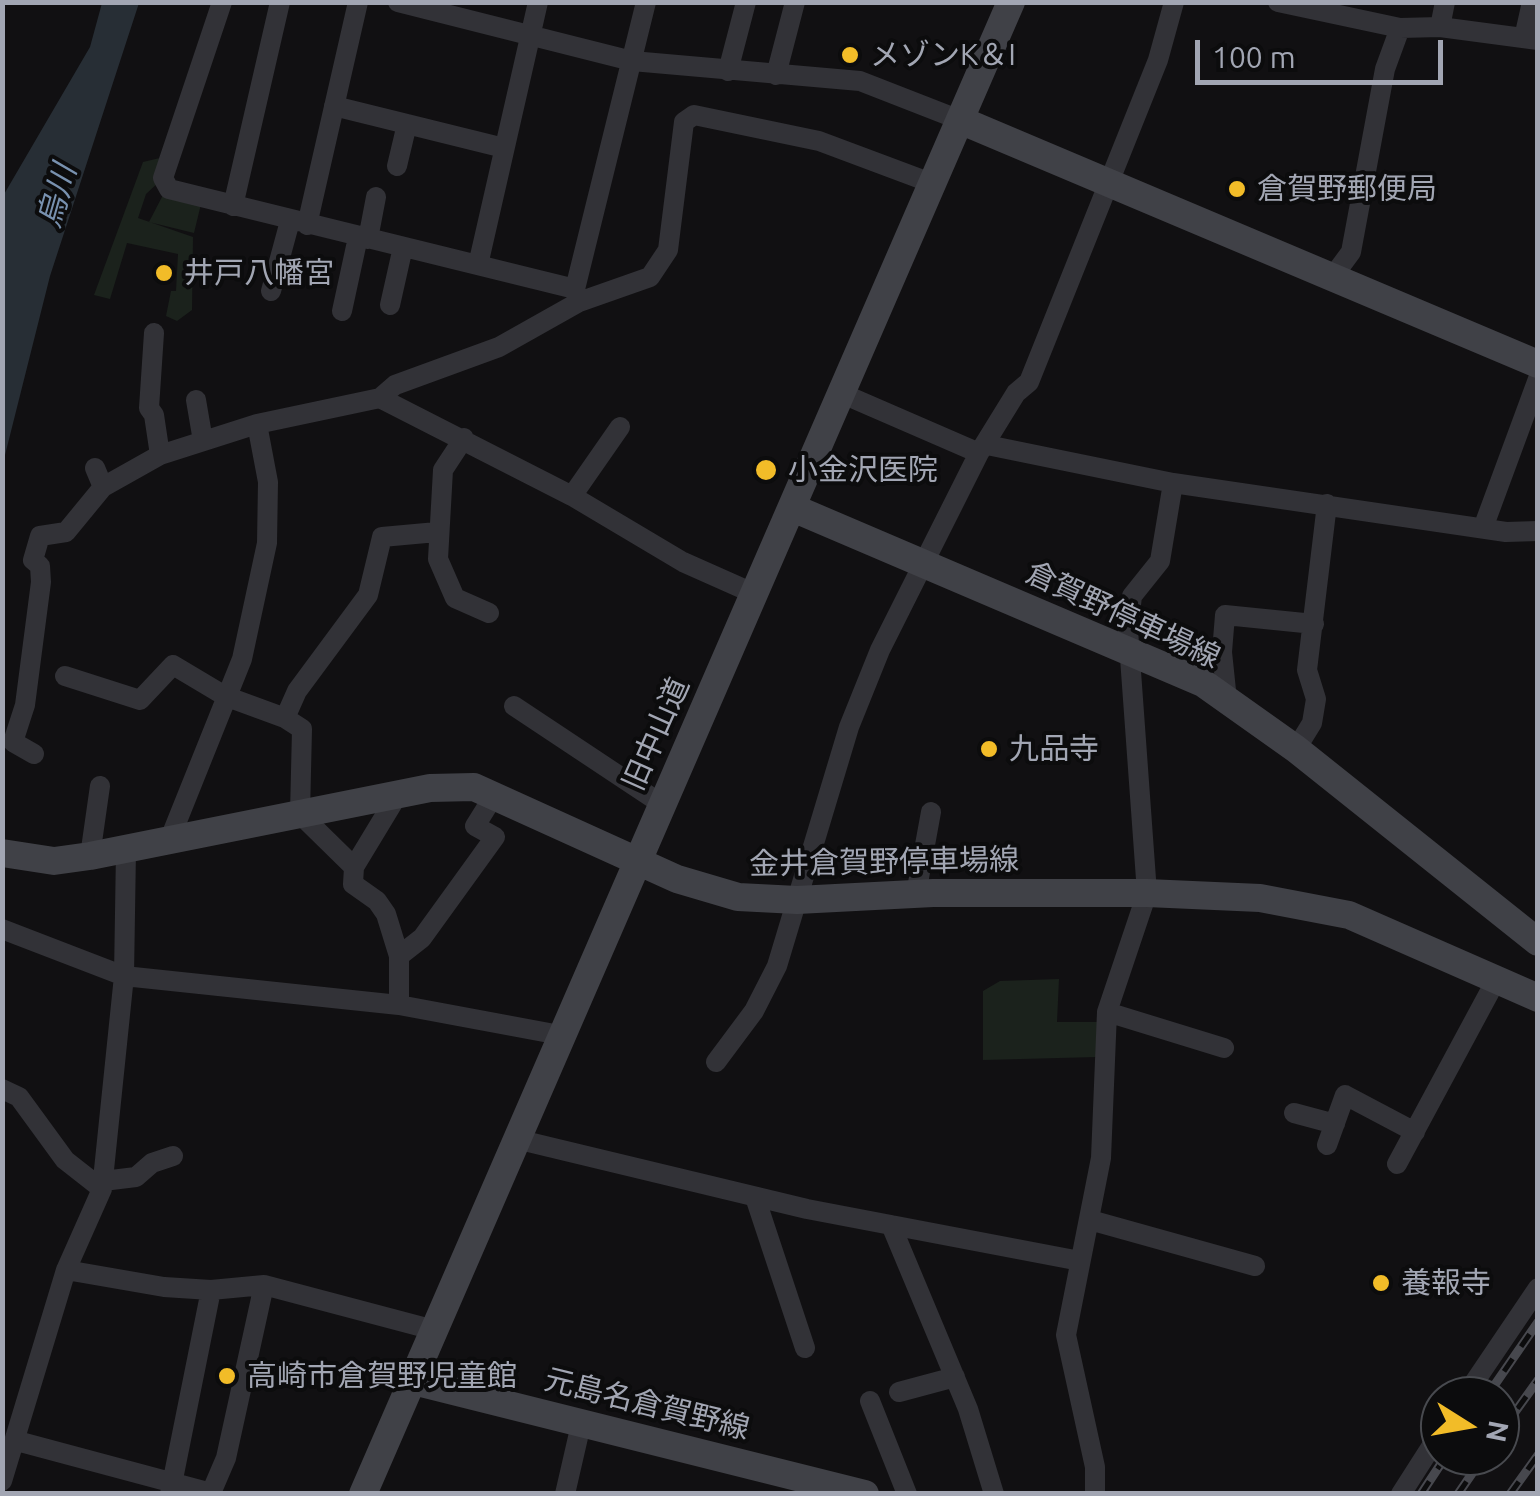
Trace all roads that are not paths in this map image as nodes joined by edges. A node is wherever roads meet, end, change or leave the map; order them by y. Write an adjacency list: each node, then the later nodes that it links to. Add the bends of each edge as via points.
1 (222, 2): 30 (street, via 163,178 169,189)
2 (280, 2): 30 (street)
3 (358, 2): 22 (street)
4 (398, 2): 14 (street)
5 (538, 2): 17 (street)
6 (646, 2): 19 (street)
7 (746, 2): 20 (street)
8 (795, 2): 21 (street)
9 (1011, 2): 23 (main road, 旧中山道)
10 (1174, 2): 27 (street)
11 (1278, 2): 16 (street)
12 (1446, 2): 15 (street)
13 (1532, 2): 18 (street)
14 (450, 9): 17 (street)
15 (1440, 27): 16 (street); 18 (street)
16 (1400, 28): 35 (street, via 1385,69 1350,252)
17 (530, 36): 19 (street); 25 (street)
18 (1531, 39)
19 (632, 62): 20 (street); 37 (street)
20 (728, 70): 21 (street)
21 (776, 75): 23 (street, via 860,81)
22 (334, 106): 24 (street); 31 (street)
23 (960, 120): 27 (main road); 28 (main road, 旧中山道)
24 (407, 124): 25 (street); 26 (street)
25 (504, 148): 34 (street)
26 (397, 166)
27 (1110, 180): 35 (main road); 50 (street, via 1028,382)
28 (934, 184): 37 (street, via 819,141 694,115 684,122 662,263 650,278); 43 (main road, 旧中山道)
29 (376, 197): 32 (street)
30 (233, 206): 31 (street)
31 (298, 223): 32 (street); 36 (street)
32 (363, 238): 33 (street); 39 (street)
33 (403, 248): 34 (street); 38 (street)
34 (478, 265): 37 (street)
35 (1334, 275): 41 (main road)
36 (271, 291)
37 (577, 295): 44 (street, via 499,346)
38 (390, 305)
39 (342, 311)
40 (154, 332): 51 (street, via 148,408)
41 (1538, 364)
42 (1538, 380): 56 (street)
43 (843, 394): 50 (street); 55 (main road, 旧中山道)
44 (380, 398): 46 (street); 48 (street)
45 (196, 400): 49 (street)
46 (257, 424): 49 (street); 65 (street, via 268,482 267,542 242,659)
47 (620, 427): 53 (street)
48 (464, 438): 53 (street); 58 (street, via 442,470)
49 (203, 442): 51 (street)
50 (983, 449): 52 (street); 59 (street)
51 (160, 456): 70 (street, via 99,478 66,532 40,536 34,560 41,582 25,705 13,742)
52 (1173, 483): 54 (street); 63 (street, via 1160,562 1132,596)
53 (572, 496): 60 (street, via 682,562)
54 (1327, 504): 56 (street); 62 (street)
55 (794, 508): 59 (main road, 倉賀野停車場線); 60 (main road, 旧中山道)
56 (1483, 528): 57 (street)
57 (1538, 531)
58 (436, 532): 61 (street, via 438,559 455,598); 68 (street, via 382,537 368,595 297,691)
59 (926, 563): 63 (main road, 倉賀野停車場線); 85 (street, via 849,726)
60 (755, 594): 74 (main road, 旧中山道)
61 (489, 613)
62 (1314, 624): 66 (street, via 1225,615); 69 (street, via 1307,670 1316,700)
63 (1131, 649): 66 (main road, 倉賀野停車場線); 83 (street)
64 (65, 676): 65 (street, via 140,700 173,666)
65 (226, 696): 68 (street); 77 (street)
66 (1226, 700): 69 (main road, 倉賀野停車場線)
67 (514, 706): 74 (street)
68 (285, 718): 76 (street, via 302,729)
69 (1296, 749): 87 (main road, 倉賀野停車場線)
70 (34, 754)
71 (100, 786): 80 (street)
72 (495, 794): 73 (main road, 金井倉賀野停車場線, via 451,786); 81 (main road, 金井倉賀野停車場線); 88 (street, via 475,826 496,836 422,938)
73 (397, 796): 76 (main road, 金井倉賀野停車場線); 82 (street)
74 (660, 803): 81 (main road, 旧中山道)
75 (931, 812): 84 (street)
76 (300, 814): 77 (main road, 金井倉賀野停車場線); 82 (street)
77 (170, 841): 78 (main road, 金井倉賀野停車場線)
78 (126, 850): 80 (main road, 金井倉賀野停車場線); 89 (street)
79 (2, 853): 80 (main road, 金井倉賀野停車場線, via 54,860)
80 (90, 856)
81 (637, 859): 85 (main road, 金井倉賀野停車場線, via 721,894); 94 (main road, 旧中山道)
82 (354, 868): 88 (street, via 354,884 386,914)
83 (1147, 893): 84 (main road, 金井倉賀野停車場線); 90 (main road, 金井倉賀野停車場線, via 1242,896 1349,915); 93 (street)
84 (916, 894): 85 (main road, 金井倉賀野停車場線)
85 (797, 900): 96 (street, via 754,1012)
86 (2, 928): 89 (street)
87 (1538, 942)
88 (398, 956): 92 (street)
89 (124, 976): 92 (street); 103 (street)
90 (1495, 982): 91 (main road, 金井倉賀野停車場線); 99 (street)
91 (1538, 998)
92 (398, 1006): 94 (street)
93 (1108, 1012): 95 (street); 105 (street, via 1102,1158)
94 (560, 1035): 100 (main road, 旧中山道)
95 (1224, 1048)
96 (716, 1062)
97 (2, 1089): 103 (street, via 19,1096 65,1160)
98 (1294, 1113): 99 (street, via 1331,1135 1345,1095)
99 (1415, 1132): 102 (street)
100 (516, 1139): 104 (street); 113 (main road, 旧中山道)
101 (174, 1156): 103 (street, via 136,1177)
102 (1397, 1164)
103 (102, 1185): 109 (street)
104 (755, 1197): 106 (street); 114 (street)
105 (1090, 1220): 107 (street); 108 (street)
106 (891, 1225): 107 (street); 116 (street)
107 (1080, 1261): 130 (street, via 1066,1336 1096,1466)
108 (1254, 1266)
109 (66, 1270): 112 (street); 121 (street)
110 (264, 1285): 112 (street); 113 (street); 124 (street, via 226,1458 212,1493)
111 (1538, 1288): 115 (street)
112 (211, 1290): 124 (street)
113 (434, 1330): 117 (main road, 旧中山道)
114 (805, 1348)
115 (1479, 1376)
116 (955, 1377): 118 (street); 129 (street)
117 (413, 1381): 120 (main road, 元島名倉賀野線); 125 (main road, 旧中山道)
118 (899, 1392)
119 (870, 1400): 128 (street)
120 (582, 1420): 126 (street); 127 (main road, 元島名倉賀野線)
121 (17, 1441): 123 (street); 124 (street)
122 (1420, 1464): 131 (street)
123 (2, 1482)
124 (172, 1486)
125 (363, 1494)
126 (565, 1494)
127 (865, 1494)
128 (908, 1494)
129 (994, 1494)
130 (1095, 1494)
131 (1401, 1494)

